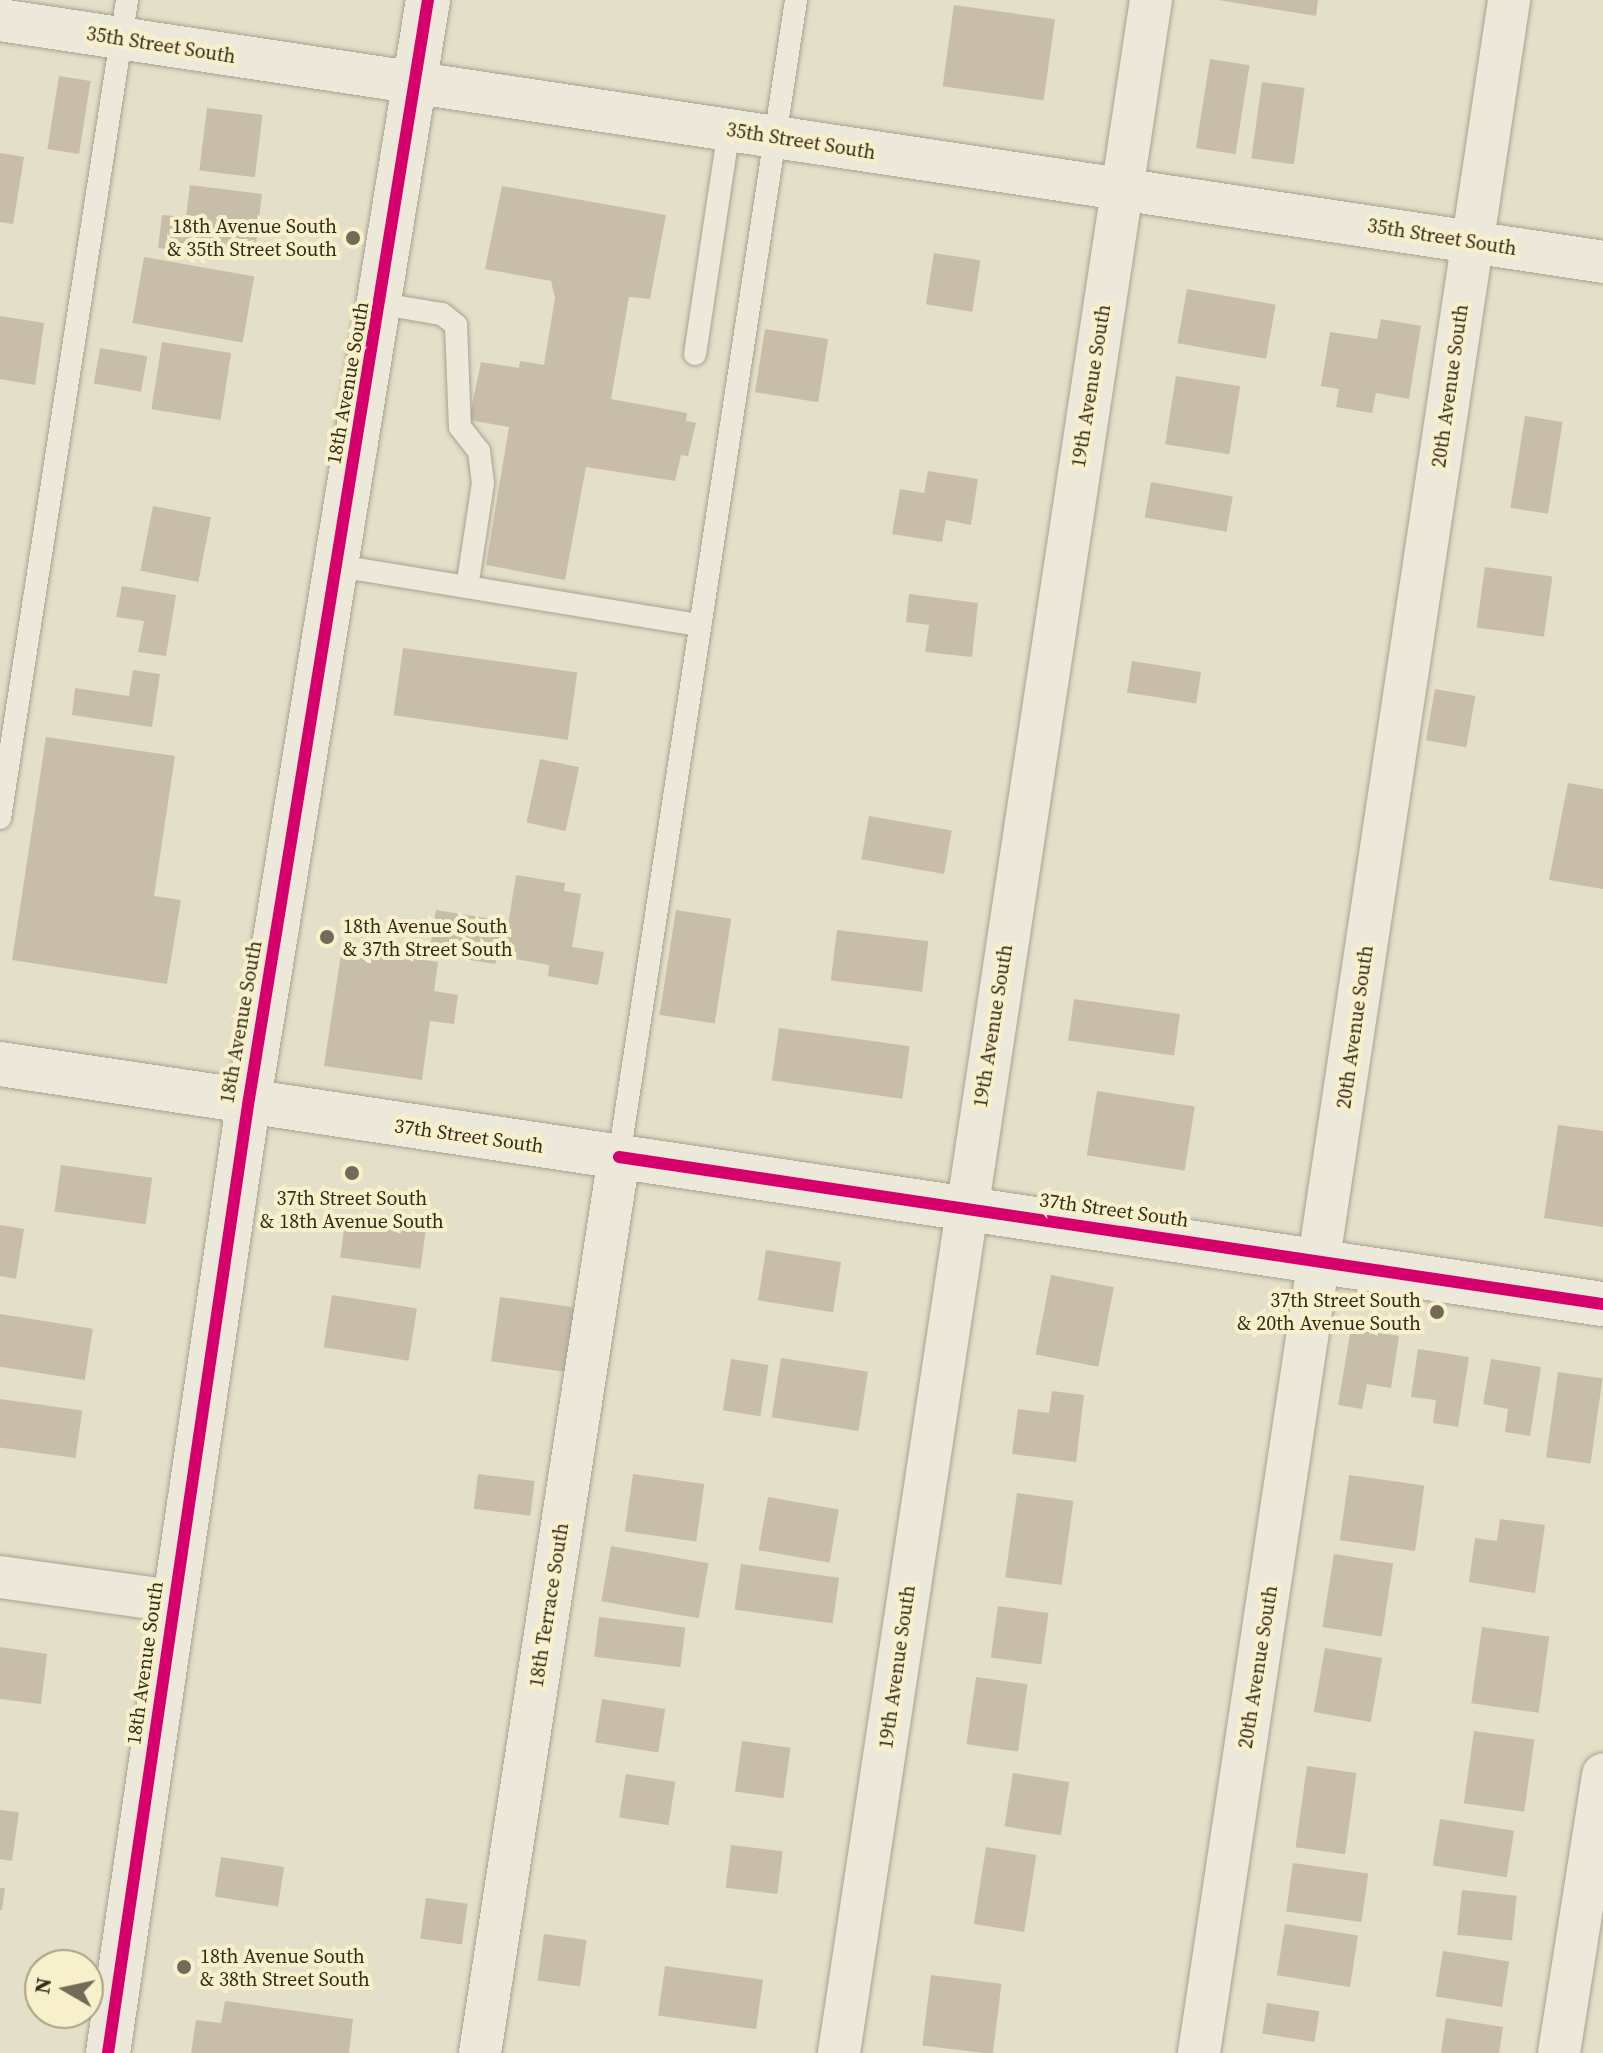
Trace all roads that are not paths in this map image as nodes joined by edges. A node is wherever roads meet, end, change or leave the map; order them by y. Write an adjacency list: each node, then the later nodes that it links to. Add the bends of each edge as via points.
1 (428, 0): 7 (street, 18th Avenue South)
2 (796, 0): 9 (lane)
3 (1151, 0): 10 (street, 19th Avenue South)
4 (1509, 0): 11 (street, 20th Avenue South)
5 (124, 19): 6 (street, 35th Street South); 7 (street, 35th Street South); 18 (lane)
6 (0, 20)
7 (415, 83): 8 (street, 35th Street South); 13 (street, 18th Avenue South)
8 (729, 130): 9 (street, 35th Street South); 14 (lane)
9 (775, 137): 10 (street, 35th Street South); 17 (lane)
10 (1122, 189): 11 (street, 35th Street South); 22 (street, 19th Avenue South)
11 (1471, 242): 12 (street, 35th Street South); 23 (street, 20th Avenue South)
12 (1603, 262)
13 (382, 304): 15 (street, 18th Avenue South); 16 (lane, via 442,314 456,325 460,427 479,451 483,483)
14 (695, 354)
15 (338, 566): 16 (lane); 20 (street, 18th Avenue South)
16 (467, 587): 17 (lane)
17 (700, 625): 21 (lane)
18 (0, 818)
19 (0, 1064): 20 (street, 37th Street South)
20 (248, 1105): 21 (street, 37th Street South); 26 (street, 18th Avenue South)
21 (619, 1157): 22 (street, 37th Street South); 29 (street, 18th Terrace South)
22 (965, 1210): 23 (street, 37th Street South); 30 (street, 19th Avenue South)
23 (1321, 1260): 24 (street, 37th Street South); 31 (street, 20th Avenue South)
24 (1603, 1304)
25 (0, 1577): 26 (street)
26 (174, 1601): 28 (street, 18th Avenue South)
27 (1603, 1774): 32 (street)
28 (108, 2053)
29 (480, 2053)
30 (839, 2053)
31 (1199, 2053)
32 (1559, 2053)

